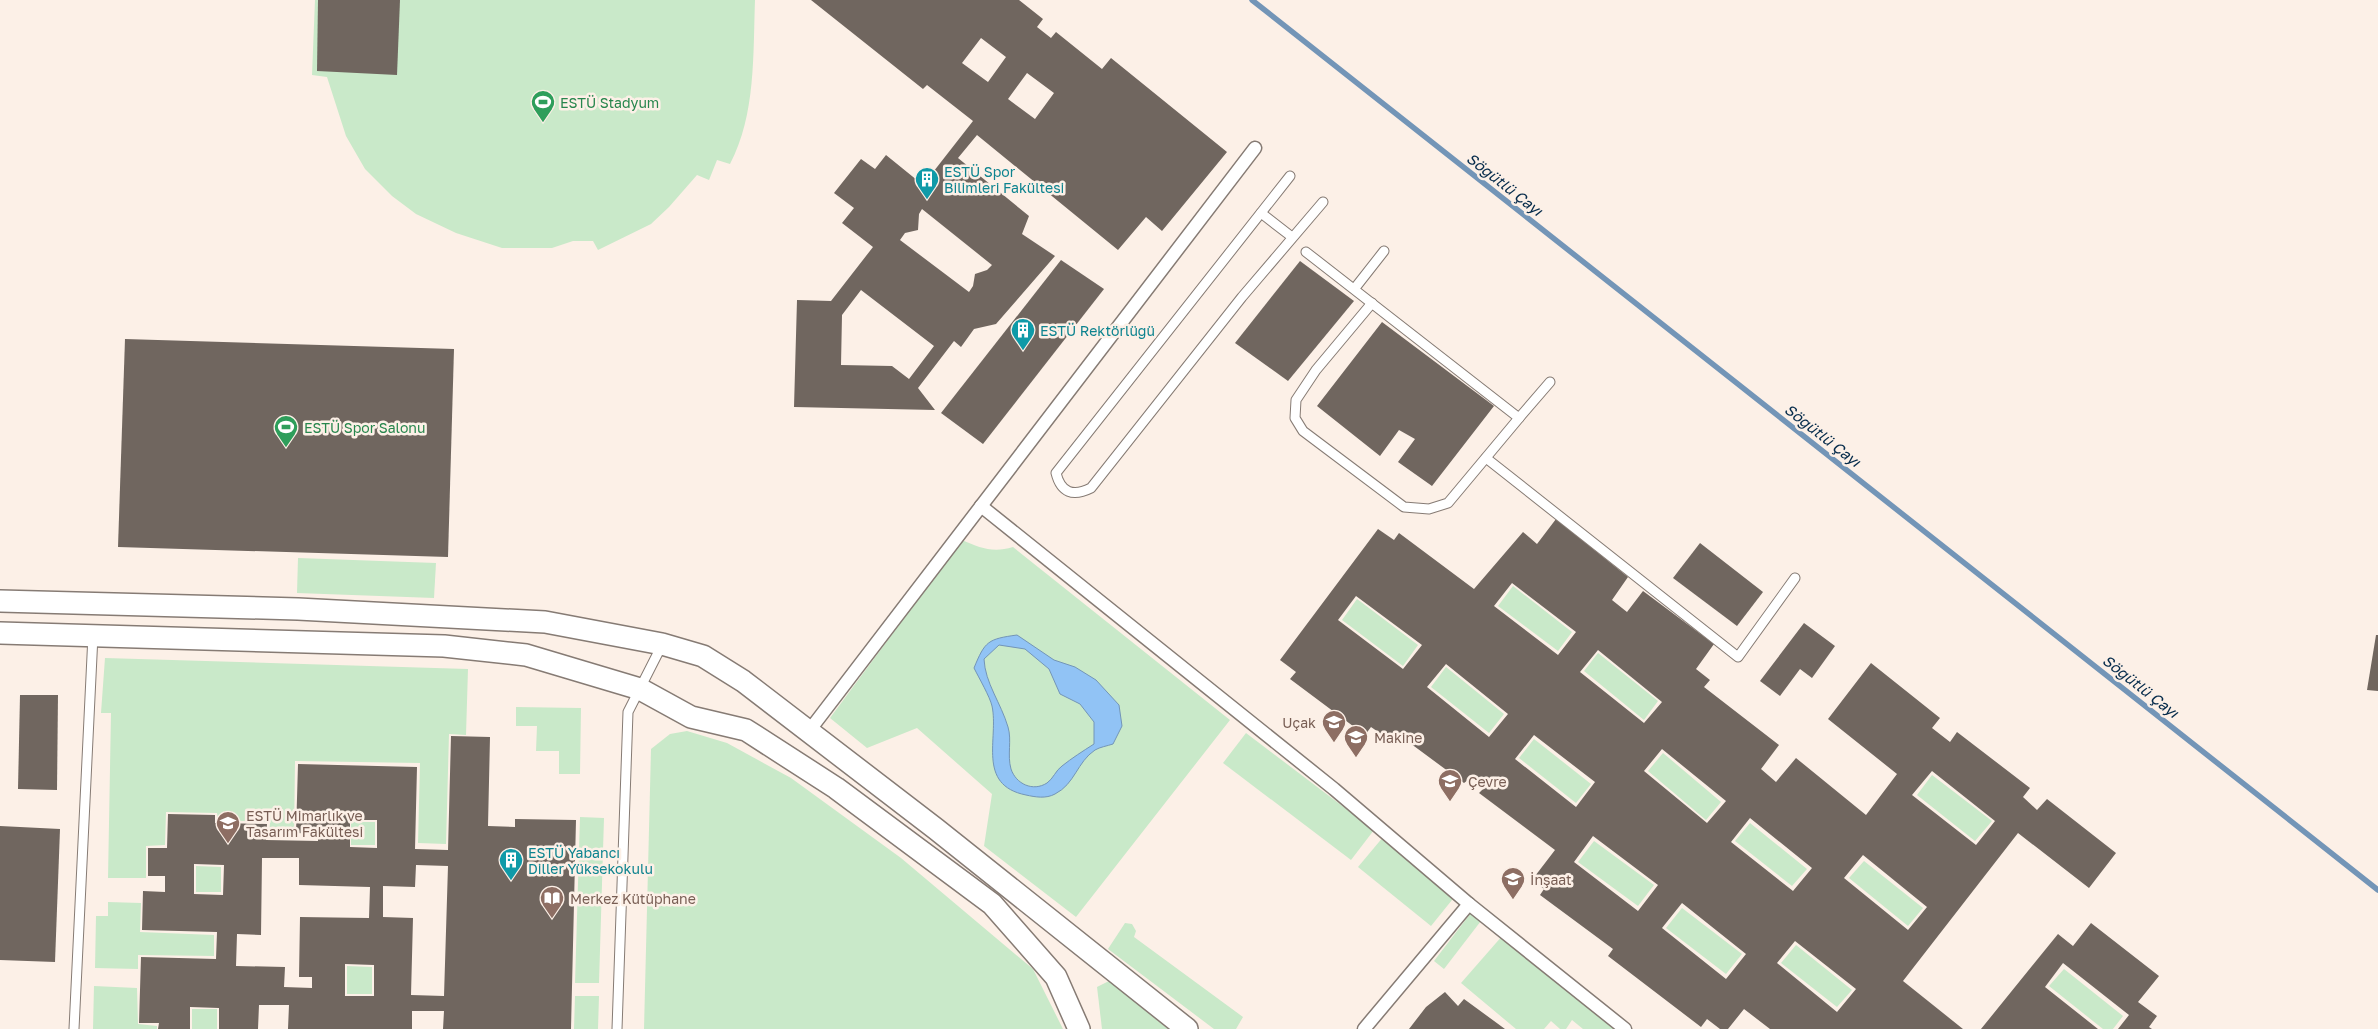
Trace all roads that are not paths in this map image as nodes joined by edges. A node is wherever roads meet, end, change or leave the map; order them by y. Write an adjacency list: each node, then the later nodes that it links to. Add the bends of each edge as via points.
1 (1255, 148): 13 (street)
2 (1290, 176): 4 (lane)
3 (1323, 202): 5 (lane)
4 (1261, 213): 5 (lane); 5 (lane, via 1056,473 1066,490 1080,494 1091,488)
5 (1292, 237)
6 (1384, 251): 8 (lane)
7 (1306, 252): 8 (lane)
8 (1355, 288): 9 (lane)
9 (1372, 303): 11 (lane); 12 (lane, via 1316,370 1296,400 1295,418 1303,431 1404,507 1429,509 1448,503)
10 (1550, 382): 11 (lane)
11 (1519, 418): 12 (lane)
12 (1486, 458): 14 (lane, via 1738,657)
13 (981, 506): 20 (street); 21 (street, via 1334,788)
14 (1795, 578)
15 (0, 601): 18 (street, via 545,622)
16 (0, 633): 17 (street)
17 (93, 635): 19 (street, via 444,646 526,656); 22 (lane)
18 (662, 644): 19 (lane); 20 (street, via 703,656 743,681)
19 (640, 689): 23 (lane, via 628,712); 24 (street, via 691,717 746,730 836,788 992,904 1056,977)
20 (809, 731): 25 (street)
21 (1469, 904): 26 (street); 27 (street)
22 (74, 1029)
23 (617, 1029)
24 (1079, 1029)
25 (1187, 1029)
26 (1364, 1029)
27 (1624, 1029)

